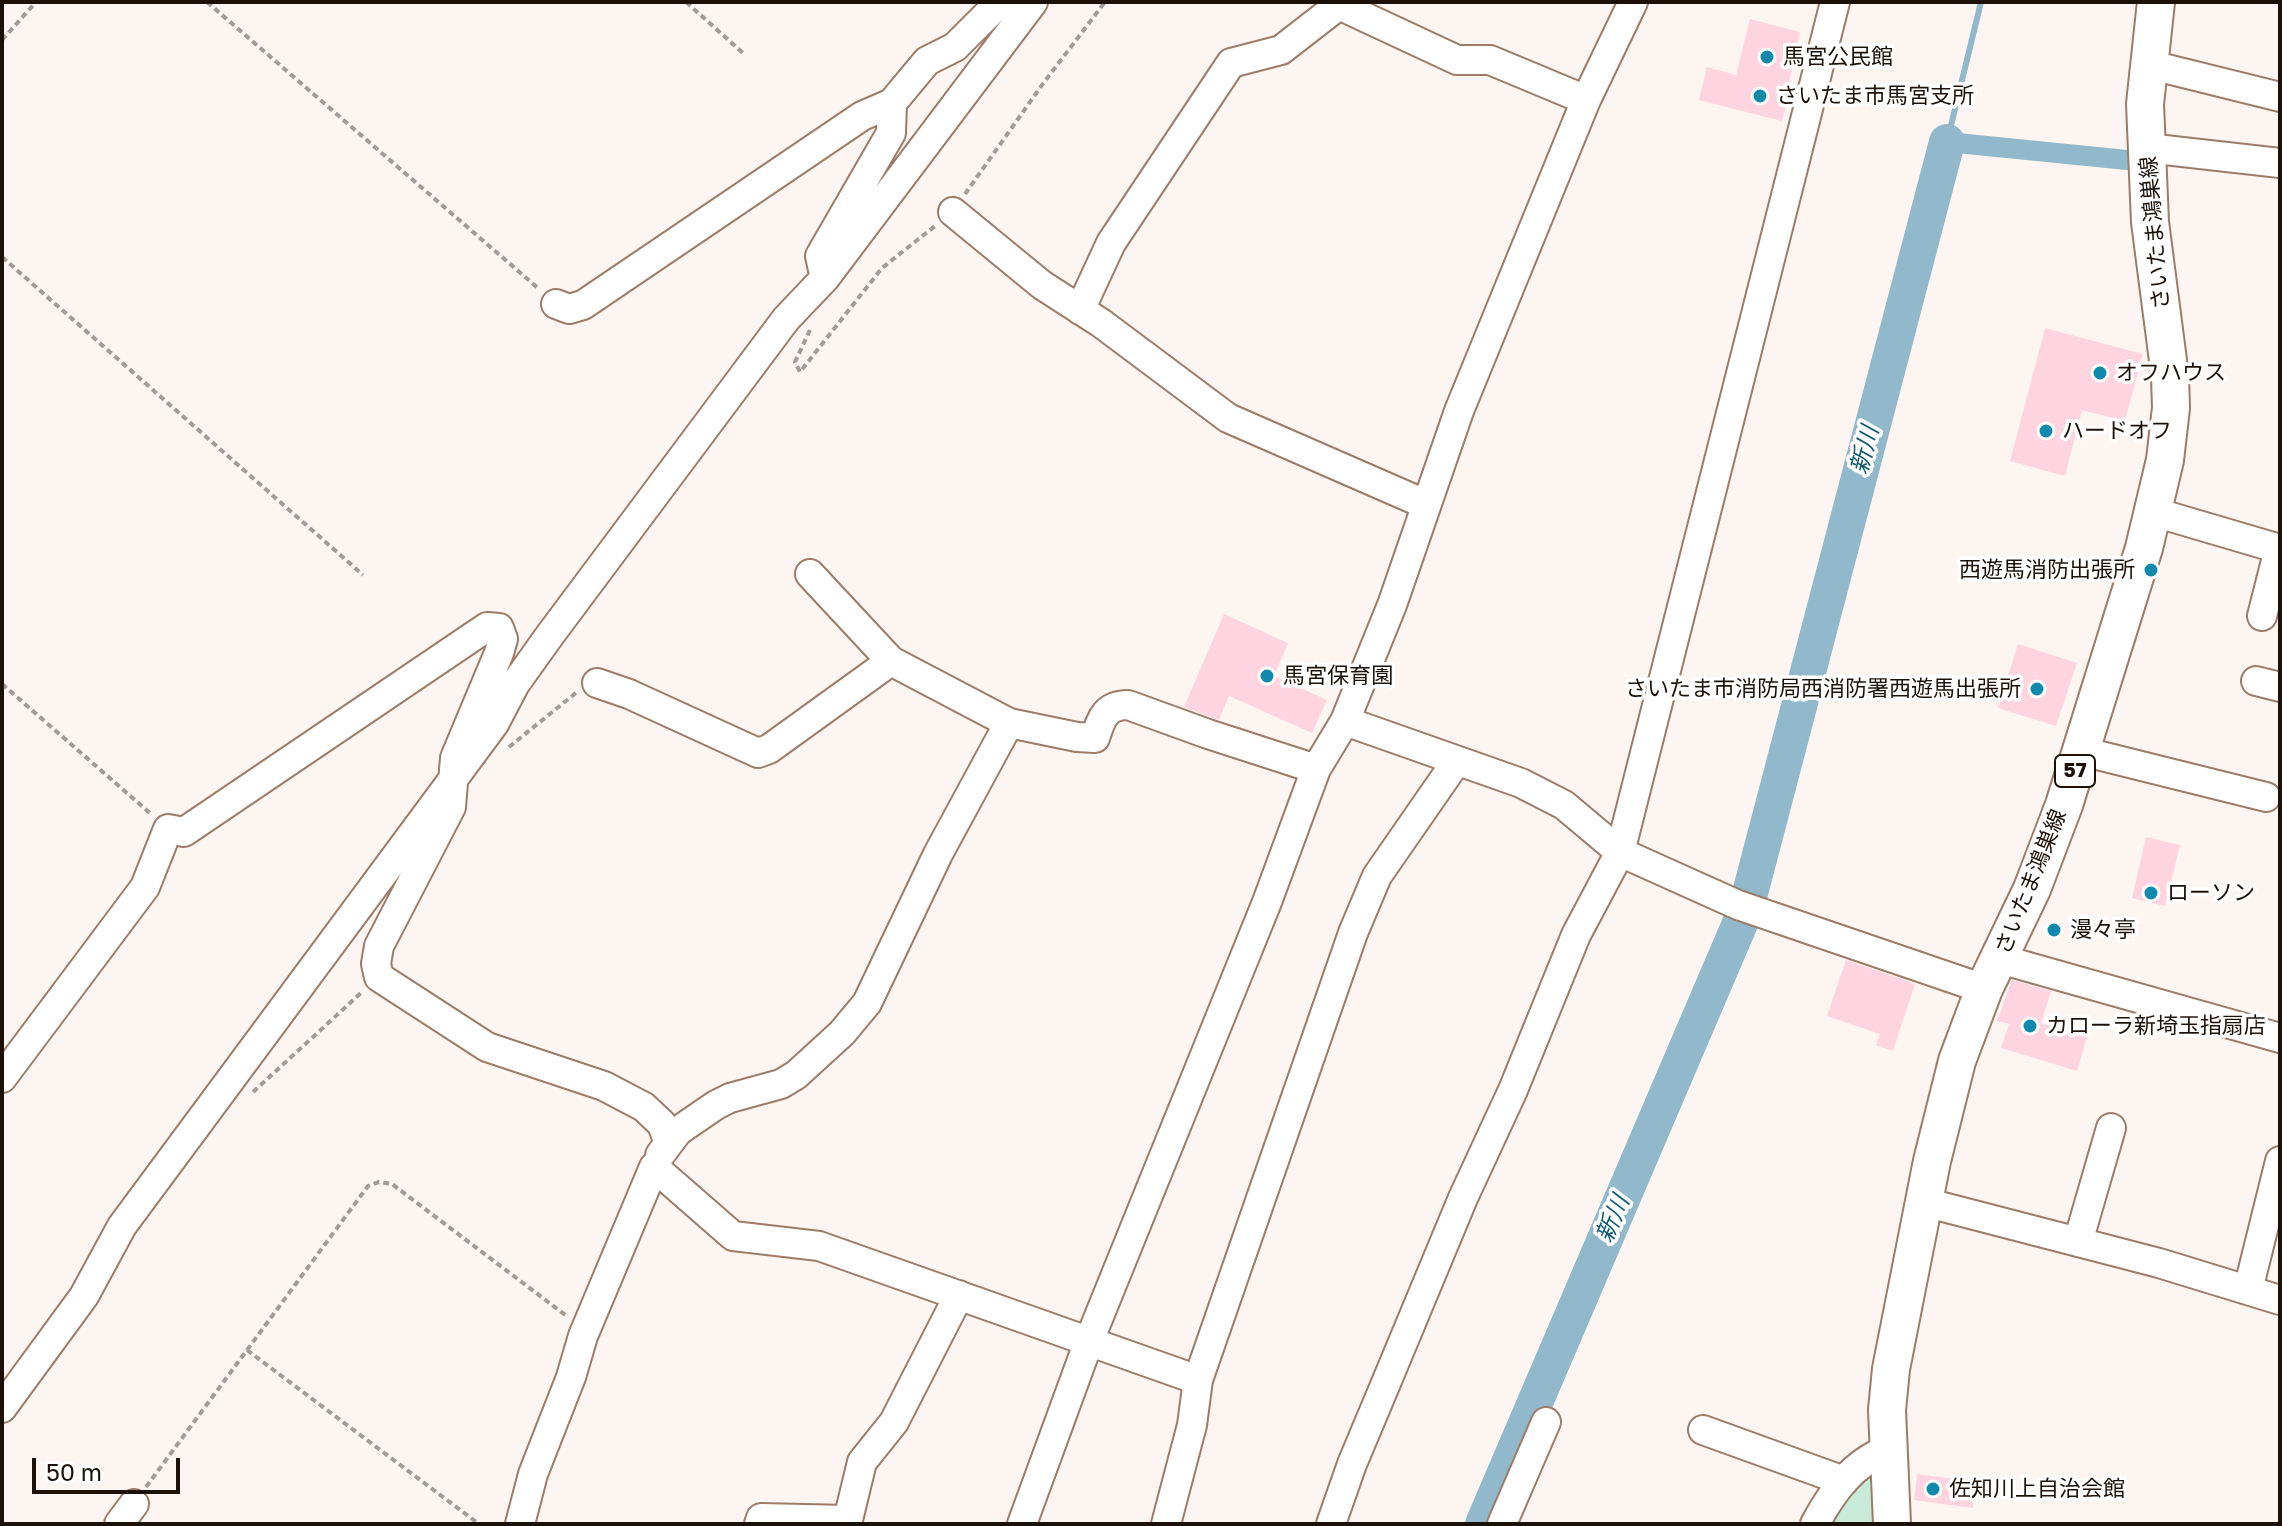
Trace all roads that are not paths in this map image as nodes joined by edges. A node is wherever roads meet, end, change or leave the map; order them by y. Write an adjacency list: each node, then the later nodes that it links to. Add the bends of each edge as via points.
1 (1000, 2): 9 (street, via 955,47 927,61)
2 (1033, 2): 13 (street)
3 (1633, 2): 8 (street)
4 (1835, 2): 30 (street)
5 (2156, 2): 6 (main road, さいたま鴻巣線 / 57)
6 (2147, 64): 7 (street); 10 (main road, さいたま鴻巣線 / 57)
7 (2280, 97)
8 (1586, 100): 15 (street, via 1490,60 1457,60 1339,5 1281,50 1231,63 1111,243); 16 (street)
9 (892, 103): 13 (street, via 891,133 820,256); 14 (street, via 862,116 583,305 569,309)
10 (2147, 148): 11 (street); 17 (main road, さいたま鴻巣線 / 57, via 2150,222 2170,386 2169,435)
11 (2280, 163)
12 (953, 212): 15 (street)
13 (825, 278): 28 (street, via 786,319 550,635)
14 (556, 304)
15 (1080, 310): 16 (street, via 1228,418)
16 (1425, 504): 23 (street)
17 (2154, 512): 18 (street); 25 (main road, さいたま鴻巣線 / 57)
18 (2280, 549): 20 (street)
19 (810, 574): 21 (street)
20 (2262, 616)
21 (891, 661): 22 (street, via 758,753); 24 (street)
22 (597, 683)
23 (1345, 721): 26 (street); 27 (street)
24 (1009, 723): 27 (street, via 1095,738 1105,712 1128,705); 35 (street, via 938,854 867,1003 796,1075 716,1105)
25 (2081, 751): 29 (street); 31 (main road, さいたま鴻巣線 / 57, via 2049,846)
26 (1456, 762): 30 (street, via 1521,783 1564,805); 44 (street, via 1377,876 1353,933)
27 (1316, 769): 43 (street)
28 (451, 783): 33 (street, via 455,758 499,653 499,628 487,627 184,832 168,829 145,887); 35 (street, via 451,807 379,946 379,977 487,1047 604,1086 644,1107 662,1124); 45 (street, via 122,1226 84,1296)
29 (2266, 797)
30 (1620, 852): 31 (street, via 1738,905); 54 (street, via 1576,935)
31 (1992, 974): 32 (street); 38 (main road, さいたま鴻巣線 / 57, via 1949,1088)
32 (2280, 1038)
33 (2, 1078)
34 (2111, 1128): 39 (street)
35 (668, 1141): 37 (street)
36 (2280, 1161): 40 (street)
37 (654, 1167): 41 (street, via 733,1236 819,1246); 50 (street, via 585,1330)
38 (1924, 1202): 39 (street); 48 (main road, さいたま鴻巣線 / 57, via 1891,1369)
39 (2078, 1242): 40 (street)
40 (2248, 1290): 42 (street)
41 (959, 1295): 43 (street); 51 (street, via 894,1422 862,1462 848,1520 761,1518)
42 (2280, 1300)
43 (1089, 1341): 44 (street); 52 (street)
44 (1198, 1380): 53 (street)
45 (2, 1408)
46 (1546, 1422): 55 (street)
47 (1703, 1430): 49 (street)
48 (1887, 1450): 49 (street, via 1858,1465); 57 (main road, さいたま鴻巣線 / 57)
49 (1844, 1481): 56 (street)
50 (520, 1524)
51 (759, 1524)
52 (1022, 1524)
53 (1166, 1524)
54 (1331, 1524)
55 (1502, 1524)
56 (1815, 1524)
57 (1892, 1524)

